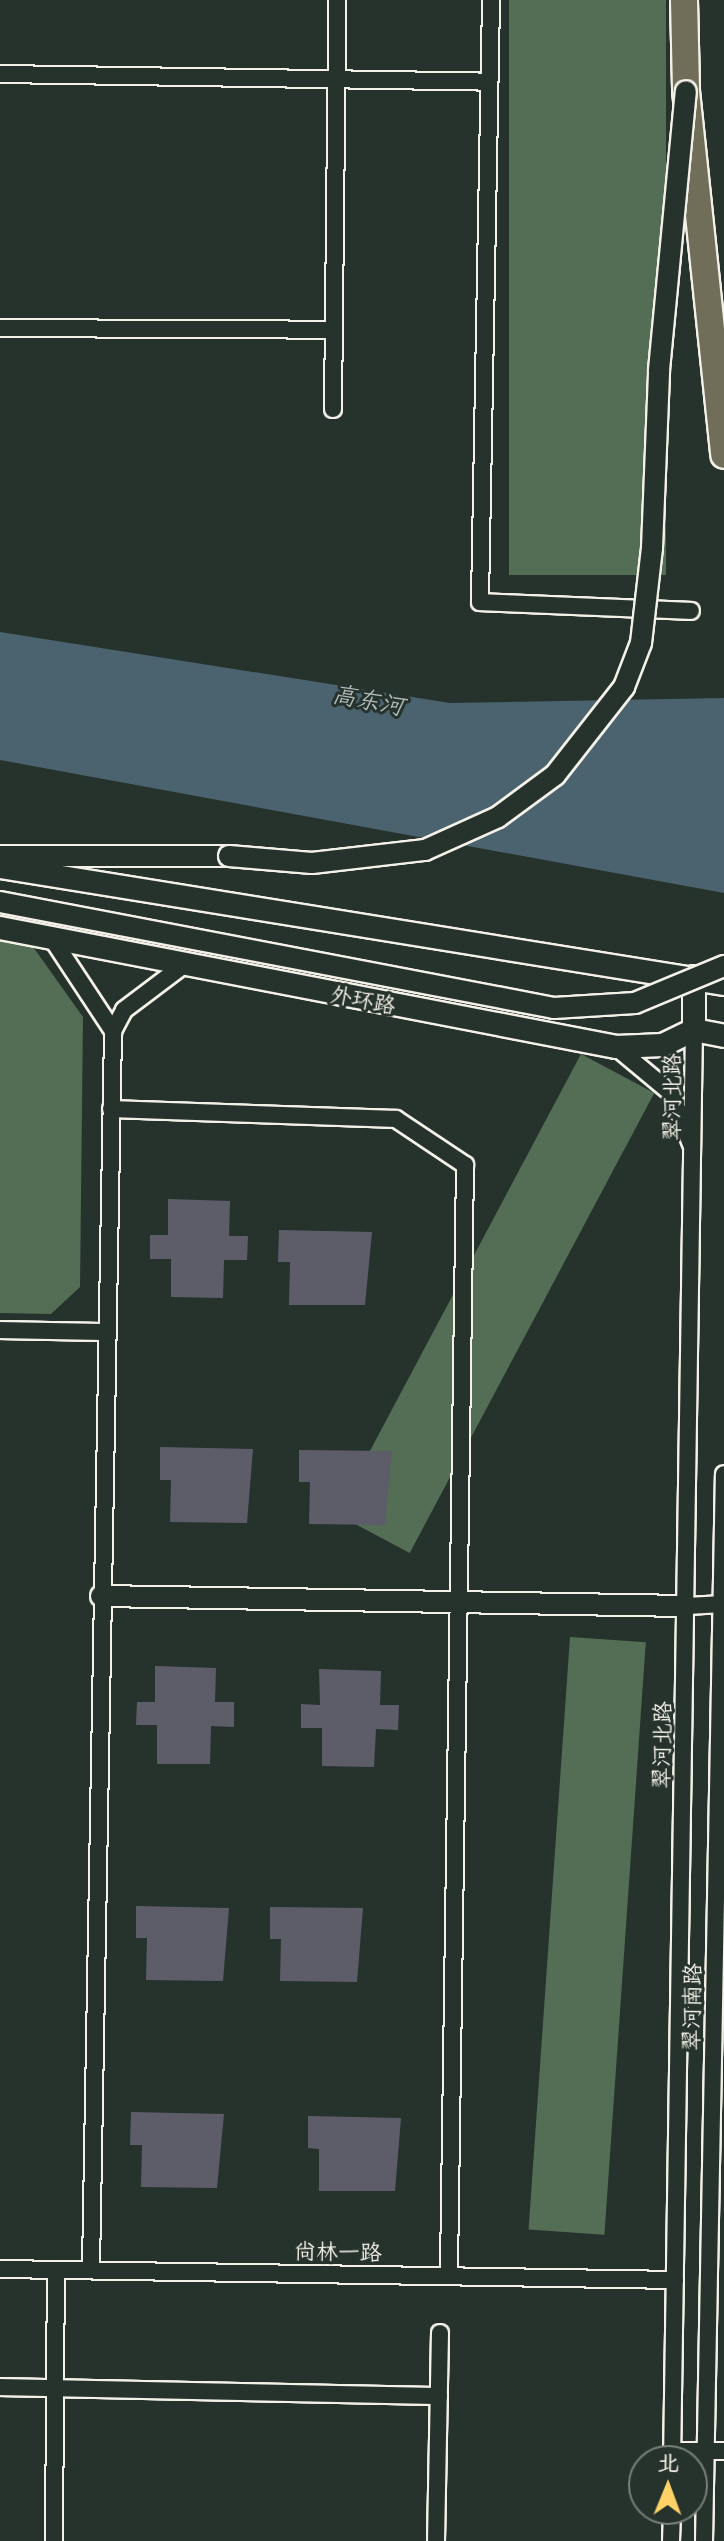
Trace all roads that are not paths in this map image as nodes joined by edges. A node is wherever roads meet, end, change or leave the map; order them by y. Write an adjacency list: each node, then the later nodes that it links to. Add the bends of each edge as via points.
1 (337, 0): 5 (street)
2 (491, 0): 6 (street)
3 (684, 0): 7 (main road)
4 (0, 74): 5 (street)
5 (336, 79): 6 (street); 9 (street)
6 (489, 82): 12 (street, via 480,602)
7 (686, 91): 11 (main road, bridge); 13 (street, bridge, via 659,370 652,548 641,643 624,687 555,775 498,817 425,850 312,863 229,856)
8 (0, 328): 9 (street)
9 (334, 330): 10 (street)
10 (333, 409)
11 (724, 455)
12 (691, 611)
13 (0, 856)
14 (0, 867): 20 (main road)
15 (0, 902): 19 (street, bridge, via 554,1008 635,1003)
16 (0, 928): 17 (main road, 外环路)
17 (51, 937): 18 (main road, 外环路); 23 (street)
18 (185, 964): 23 (street, via 143,992); 25 (main road, 外环路)
19 (724, 966)
20 (694, 977): 21 (main road); 22 (main road)
21 (724, 984)
22 (694, 1030): 24 (main road); 25 (main road, 外环路, via 663,1045); 27 (street, 翠河北路)
23 (113, 1031): 26 (street)
24 (724, 1036)
25 (616, 1047): 27 (street, via 671,1093)
26 (111, 1109): 29 (street); 32 (street, via 396,1119 465,1165)
27 (694, 1151): 34 (street, 翠河北路)
28 (0, 1330): 29 (street)
29 (107, 1332): 31 (street)
30 (724, 1474): 33 (street, 翠河南路)
31 (101, 1596): 32 (street); 37 (street)
32 (455, 1601): 34 (street); 38 (street)
33 (723, 1604): 34 (street); 45 (street, 翠河南路)
34 (686, 1606): 39 (street, 翠河北路)
35 (0, 2269): 36 (street, 尚林一路)
36 (56, 2270): 37 (street, 尚林一路); 42 (street)
37 (91, 2270): 38 (street, 尚林一路)
38 (449, 2275): 39 (street, 尚林一路)
39 (675, 2280): 44 (street, 翠河北路)
40 (440, 2333): 43 (street)
41 (0, 2387): 42 (street)
42 (55, 2388): 43 (street); 46 (street)
43 (439, 2396): 47 (street)
44 (672, 2445)
45 (706, 2445)
46 (54, 2541)
47 (436, 2541)

